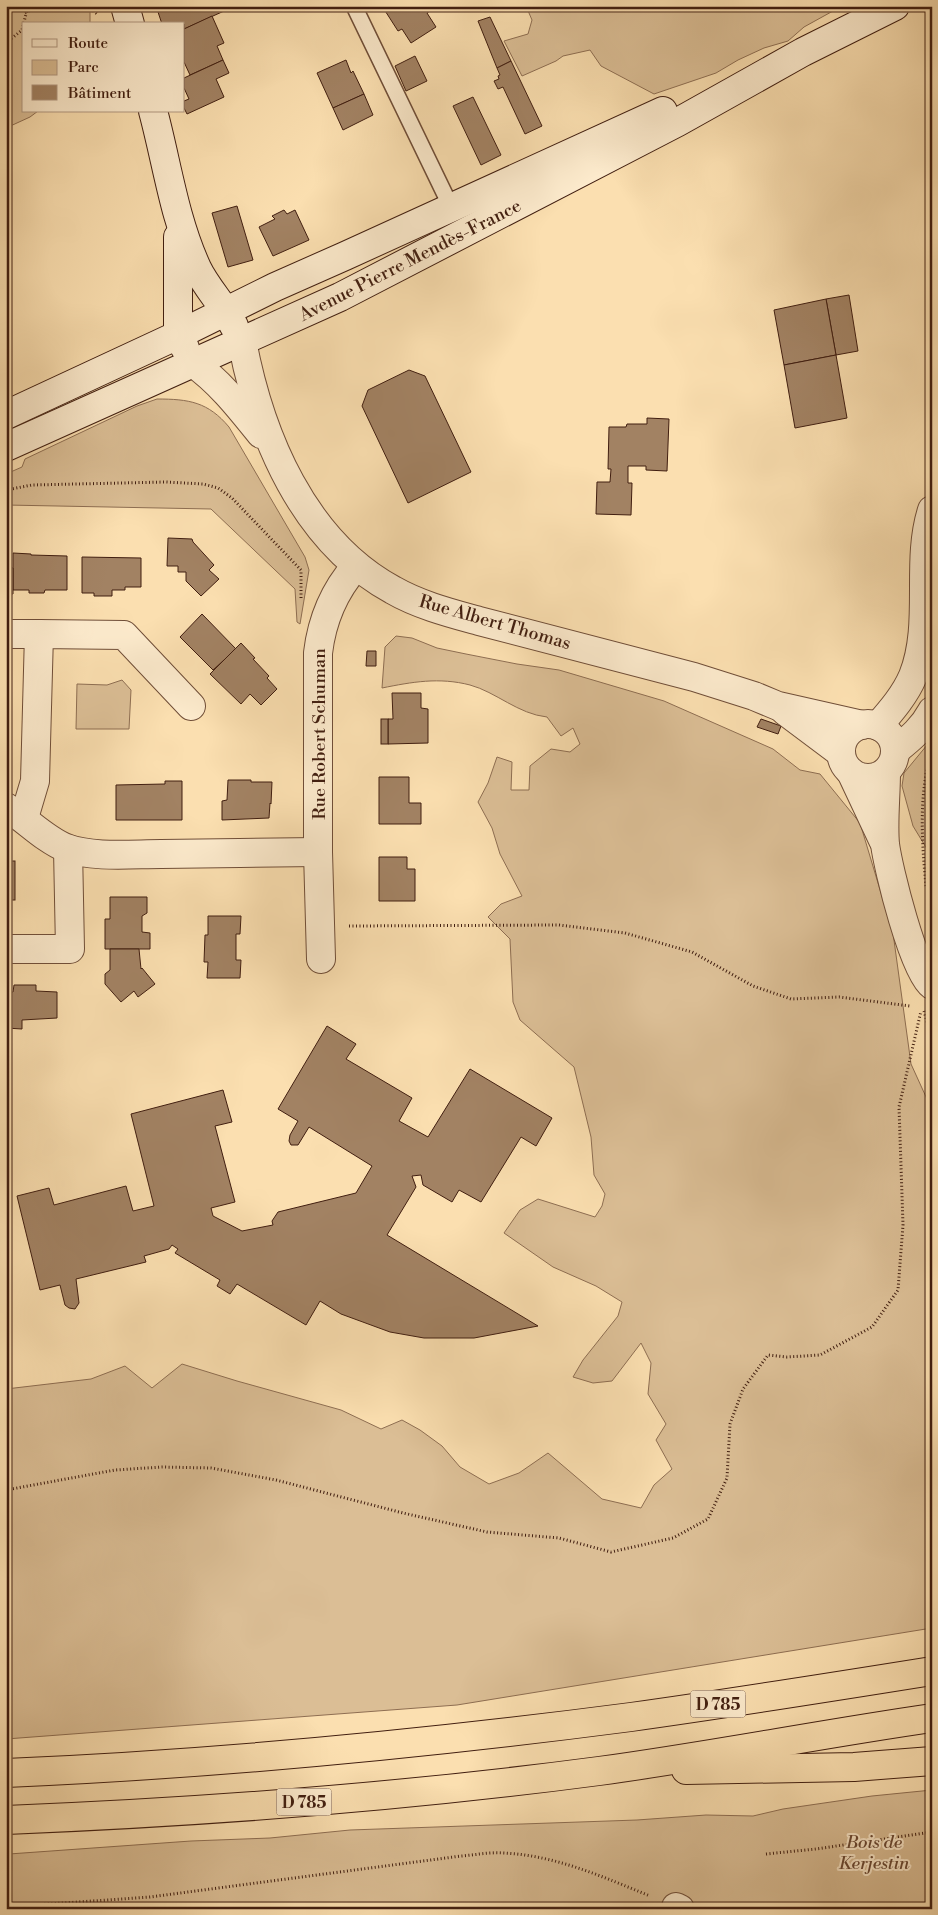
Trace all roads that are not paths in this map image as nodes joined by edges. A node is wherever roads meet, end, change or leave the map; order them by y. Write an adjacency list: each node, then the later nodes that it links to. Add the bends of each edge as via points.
1 (125, 6): 4 (street)
2 (354, 6): 7 (lane, Avenue Pierre Mendès-France)
3 (895, 6): 5 (street, Avenue Pierre Mendès-France)
4 (129, 22)
5 (803, 52): 7 (street, Avenue Pierre Mendès-France); 11 (street, Avenue Pierre Mendès-France, via 678,122 349,293)
6 (152, 112): 8 (street)
7 (450, 207): 9 (street, Avenue Pierre Mendès-France)
8 (178, 218): 9 (street, Rue Albert Thomas, via 197,268); 10 (street)
9 (226, 310): 10 (street, Avenue Pierre Mendès-France); 11 (street, Rue Albert Thomas)
10 (178, 335): 12 (street); 13 (street, Avenue Pierre Mendès-France)
11 (242, 341): 12 (street, Avenue Pierre Mendès-France); 15 (street, Rue Albert Thomas)
12 (193, 364): 14 (street, Avenue Pierre Mendès-France); 15 (street, Rue Albert Thomas, via 236,403)
13 (6, 415)
14 (6, 447)
15 (272, 449): 17 (street, Rue Albert Thomas, via 313,518)
16 (932, 510): 23 (street, via 917,664 906,689)
17 (356, 566): 21 (street, Rue Albert Thomas, via 393,590 444,611 694,677); 29 (street, Rue Robert Schuman, via 333,597 320,640)
18 (6, 634): 19 (street)
19 (39, 634): 20 (street, via 124,635); 26 (street, via 35,781)
20 (191, 706)
21 (778, 706): 23 (street, Rue Albert Thomas); 25 (street, Rue Albert Thomas)
22 (932, 711): 24 (street)
23 (870, 725): 24 (street, via 886,731 892,738); 25 (street, via 854,728 842,741)
24 (891, 761): 25 (street, via 878,776 870,778 860,778); 27 (street, Rue Albert Thomas)
25 (846, 762): 27 (street, Rue Albert Thomas)
26 (15, 812): 28 (street, via 55,843)
27 (885, 844): 32 (street, Rue Albert Thomas)
28 (68, 849): 29 (street, via 110,854); 30 (street, via 70,949)
29 (318, 852): 31 (street, Rue Robert Schuman)
30 (6, 949)
31 (322, 959)
32 (927, 996)
33 (932, 1672): 37 (highway, D 785, via 504,1732 162,1766)
34 (932, 1718): 36 (highway, D 785)
35 (932, 1761): 36 (highway, via 854,1767)
36 (600, 1771): 38 (highway, D 785, via 292,1804)
37 (6, 1773)
38 (6, 1820)

